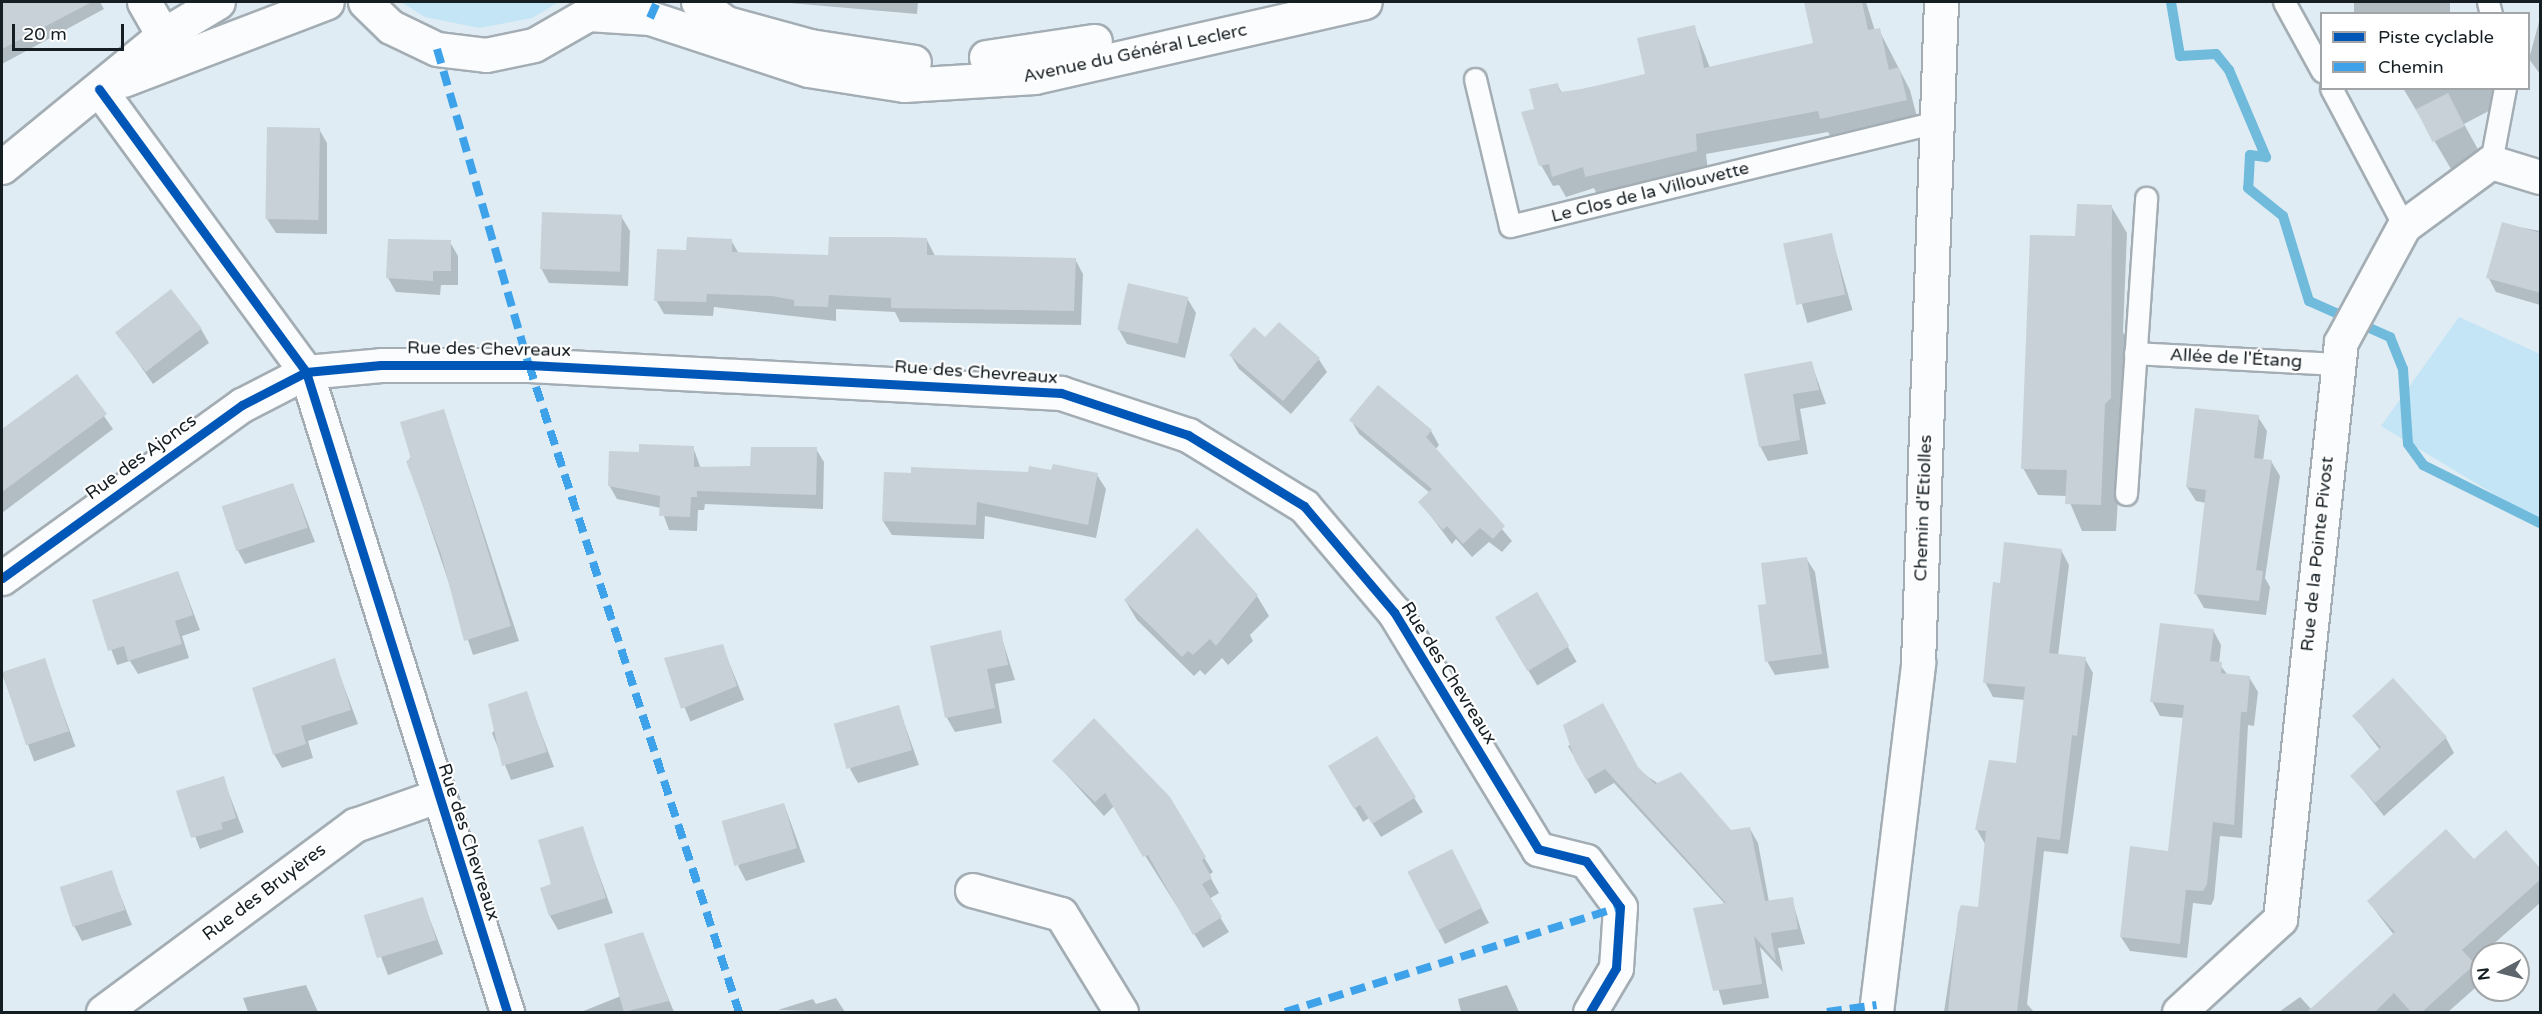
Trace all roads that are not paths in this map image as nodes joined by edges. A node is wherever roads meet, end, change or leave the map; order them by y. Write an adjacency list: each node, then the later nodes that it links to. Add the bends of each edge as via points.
1 (144, 2): 11 (street)
2 (218, 2): 11 (street)
3 (327, 2): 14 (street)
4 (366, 2): 10 (street, via 391,27 437,49 486,55 534,45)
5 (698, 2): 6 (street, Avenue du Général Leclerc, via 726,23 810,46 905,62 1030,54)
6 (1267, 2)
7 (1365, 2): 10 (street, Avenue du Général Leclerc, via 1035,77 903,85 808,70 650,18)
8 (1941, 2): 17 (street, Chemin d'Etiolles)
9 (2284, 2): 12 (lane)
10 (593, 8)
11 (163, 35): 14 (street)
12 (2320, 67)
13 (1475, 79): 17 (lane, Le Clos de la Villouvette, via 1510,226)
14 (99, 89): 19 (street); 25 (street, Rue des Chevreaux)
15 (2332, 90): 22 (lane)
16 (2505, 90): 18 (lane)
17 (1937, 122): 34 (street, Chemin d'Etiolles, via 1918,663)
18 (2491, 162): 20 (street); 22 (street, Rue de la Pointe Pivost)
19 (2, 167)
20 (2541, 177)
21 (2146, 198): 23 (lane)
22 (2404, 226): 24 (street, Rue de la Pointe Pivost, via 2364,296)
23 (2135, 353): 24 (lane, Allée de l'Étang); 26 (lane)
24 (2338, 353): 35 (street, Rue de la Pointe Pivost, via 2280,919)
25 (306, 372): 27 (street, Rue des Ajoncs, via 242,405); 28 (street, Rue des Chevreaux); 33 (street, Rue des Chevreaux, via 381,364 529,365 1061,393 1188,435 1304,506 1394,612 1538,849 1586,861 1620,907 1616,968)
26 (2126, 494)
27 (2, 578)
28 (437, 796): 30 (street, Rue des Bruyères, via 355,825); 31 (street, Rue des Chevreaux)
29 (972, 890): 32 (street, via 1061,914)
30 (103, 1012)
31 (507, 1012)
32 (1121, 1012)
33 (1590, 1012)
34 (1876, 1012)
35 (2179, 1012)

